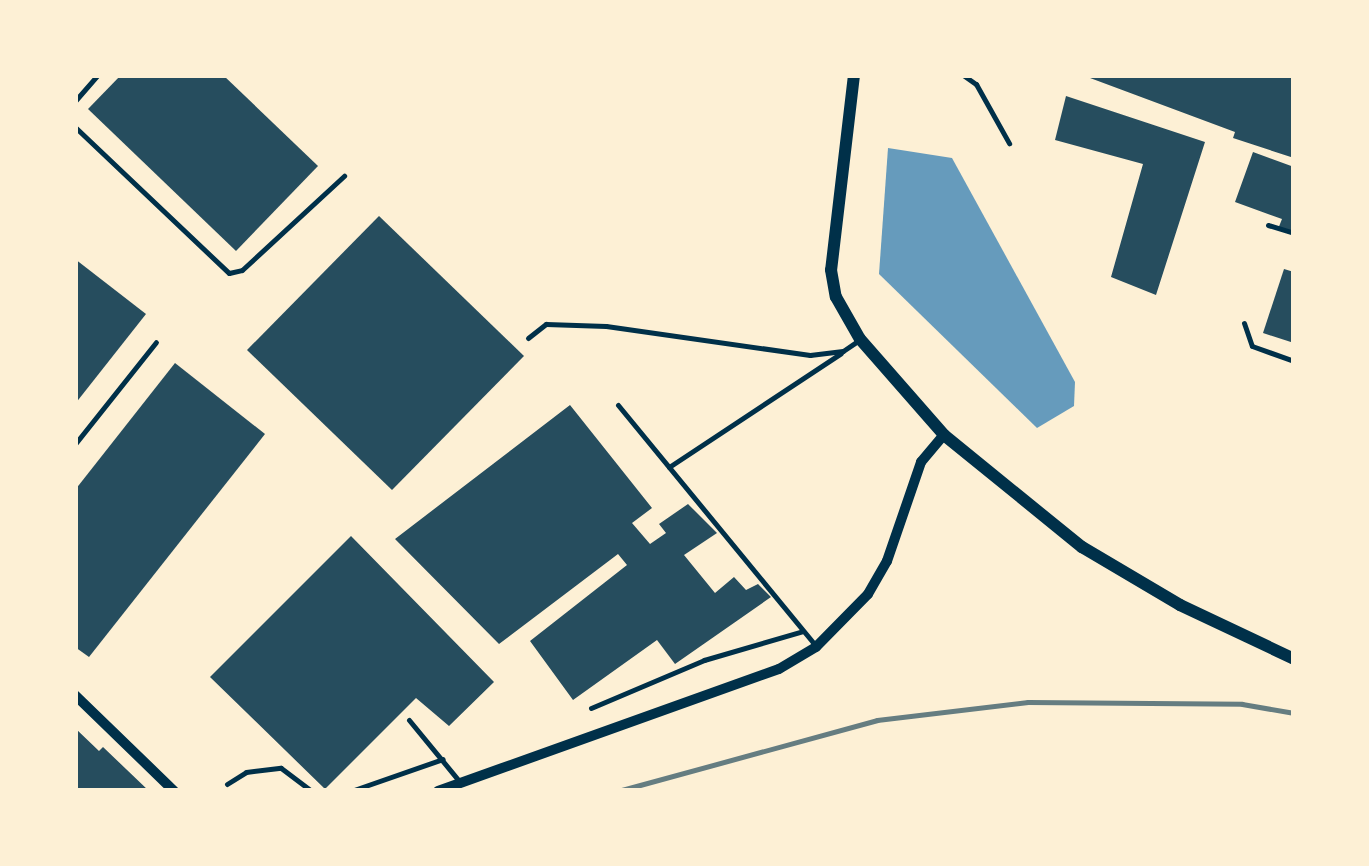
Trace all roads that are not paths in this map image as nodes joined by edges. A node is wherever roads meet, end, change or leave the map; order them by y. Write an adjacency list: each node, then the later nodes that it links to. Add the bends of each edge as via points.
1 (98, 75): 4 (lane)
2 (854, 75): 12 (street, via 831,270 842,310)
3 (963, 75): 6 (lane, via 982,93)
4 (75, 101)
5 (75, 128): 7 (lane, via 229,273 242,270)
6 (1009, 143)
7 (344, 176)
8 (1268, 224): 9 (lane)
9 (1294, 233)
10 (1244, 324): 15 (lane, via 1252,346)
11 (528, 338): 14 (lane, via 546,324 810,355)
12 (860, 339): 14 (lane); 17 (street)
13 (156, 342): 18 (lane)
14 (844, 351): 19 (lane)
15 (1294, 361)
16 (618, 404): 19 (lane)
17 (944, 435): 21 (street, via 921,462 888,561 868,594); 22 (street, via 1082,547 1180,606)
18 (75, 444)
19 (668, 466): 20 (lane)
20 (803, 631): 21 (lane); 24 (lane, via 704,660)
21 (816, 647): 27 (street, via 779,670)
22 (1294, 659)
23 (75, 696): 29 (street)
24 (591, 708)
25 (408, 720): 26 (lane)
26 (444, 759): 27 (lane); 31 (lane)
27 (460, 782): 32 (street)
28 (227, 784): 30 (lane, via 246,772 281,768)
29 (174, 791)
30 (312, 791)
31 (351, 791)
32 (438, 791)

